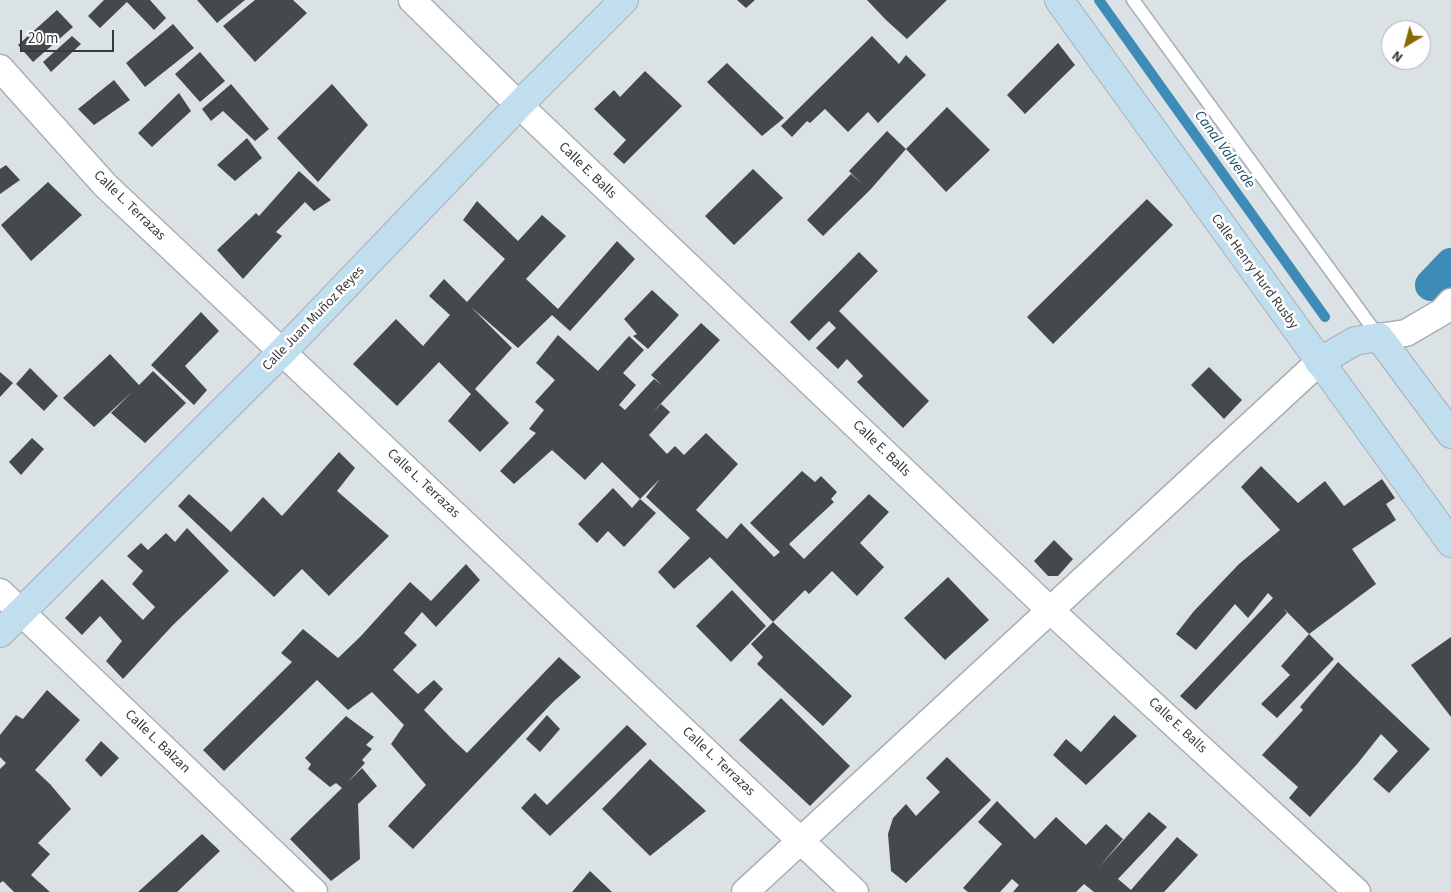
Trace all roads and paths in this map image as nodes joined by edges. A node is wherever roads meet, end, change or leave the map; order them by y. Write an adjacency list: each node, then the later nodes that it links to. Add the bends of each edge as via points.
1 (412, 0): 6 (street, Calle E. Balls)
2 (624, 0): 6 (street, Calle Juan Muñoz Reyes)
3 (1059, 0): 10 (street, Calle Henry Hurd Rusby)
4 (1133, 0): 8 (lane)
5 (0, 68): 9 (street, Calle L. Terrazas, via 105,185)
6 (519, 105): 9 (street, Calle Juan Muñoz Reyes); 14 (street, Calle E. Balls)
7 (1451, 302): 8 (street, via 1442,312 1406,333)
8 (1379, 337): 10 (street, via 1355,341); 11 (street)
9 (283, 351): 15 (street, Calle Juan Muñoz Reyes); 17 (street, Calle L. Terrazas)
10 (1320, 362): 12 (street, Calle Henry Hurd Rusby); 14 (street)
11 (1451, 434)
12 (1451, 543)
13 (0, 592): 15 (street, Calle L. Balzan)
14 (1051, 611): 17 (street); 21 (street, Calle E. Balls)
15 (22, 612): 16 (street, Calle Juan Muñoz Reyes); 18 (street, Calle L. Balzan)
16 (0, 634)
17 (800, 840): 19 (street); 20 (street, Calle L. Terrazas)
18 (314, 892)
19 (745, 892)
20 (855, 892)
21 (1356, 892)

